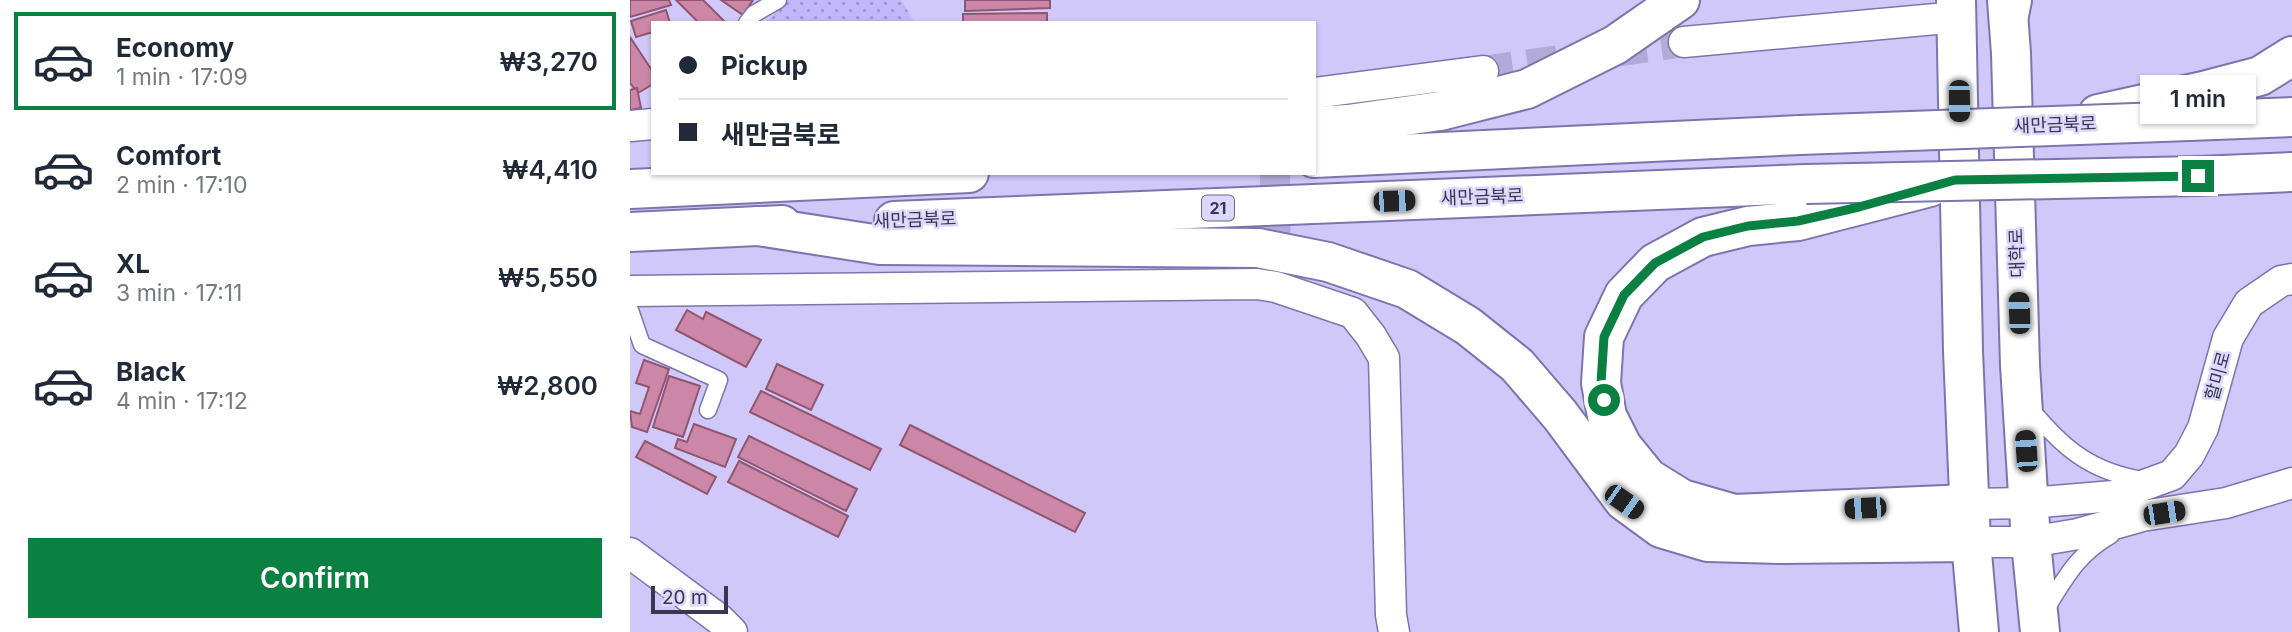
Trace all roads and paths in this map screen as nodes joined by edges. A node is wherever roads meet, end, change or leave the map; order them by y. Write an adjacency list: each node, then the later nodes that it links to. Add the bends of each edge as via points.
1 (1680, 0): 14 (main road, via 1615,45 1527,89 1440,111)
2 (773, 1): 5 (lane)
3 (2009, 5): 25 (main road, 대학로)
4 (1957, 9): 6 (street); 30 (main road)
5 (749, 21)
6 (1684, 42)
7 (2292, 56): 10 (main road)
8 (1483, 71): 9 (street)
9 (1316, 93)
10 (2196, 106): 11 (main road, 새만금북로); 15 (main road, 새만금북로, bridge, via 2045,125)
11 (2292, 117)
12 (651, 124): 13 (street)
13 (630, 126)
14 (1316, 126)
15 (1316, 158)
16 (2292, 173): 18 (main road, 새만금북로 / 21, bridge)
17 (890, 175): 19 (main road)
18 (1955, 180): 20 (main road, 새만금북로 / 21, bridge); 30 (main road, bridge, via 1798,221 1703,237 1655,263 1624,295 1604,337 1601,383 1607,416 1622,446 1648,478 1682,499 1734,514)
19 (630, 189)
20 (758, 226): 21 (main road, 새만금북로 / 21); 32 (main road, via 880,245 1258,248 1328,262 1406,289 1468,326 1517,365 1624,502 1661,528 1708,542)
21 (630, 232)
22 (2292, 279): 27 (street, 할미로, via 2281,281 2249,303 2228,338 2203,428 2189,455 2172,475)
23 (630, 290): 37 (street, via 1257,284 1353,313 1384,358)
24 (630, 310): 26 (lane, via 642,345 719,380)
25 (2022, 400): 27 (lane, via 2079,458 2124,477); 29 (main road, 대학로)
26 (708, 410)
27 (2155, 482): 29 (street, 할미로, via 2114,496)
28 (2292, 483): 31 (street, via 2226,503)
29 (2029, 503): 30 (street, 할미로); 33 (main road, 대학로)
30 (1969, 504): 32 (main road)
31 (2143, 516): 33 (street); 35 (lane, via 2092,546 2072,567)
32 (1971, 542): 33 (street); 38 (main road)
33 (2031, 542): 35 (main road, 대학로)
34 (630, 553): 36 (street)
35 (2040, 626)
36 (732, 632)
37 (1394, 632)
38 (1979, 632)

